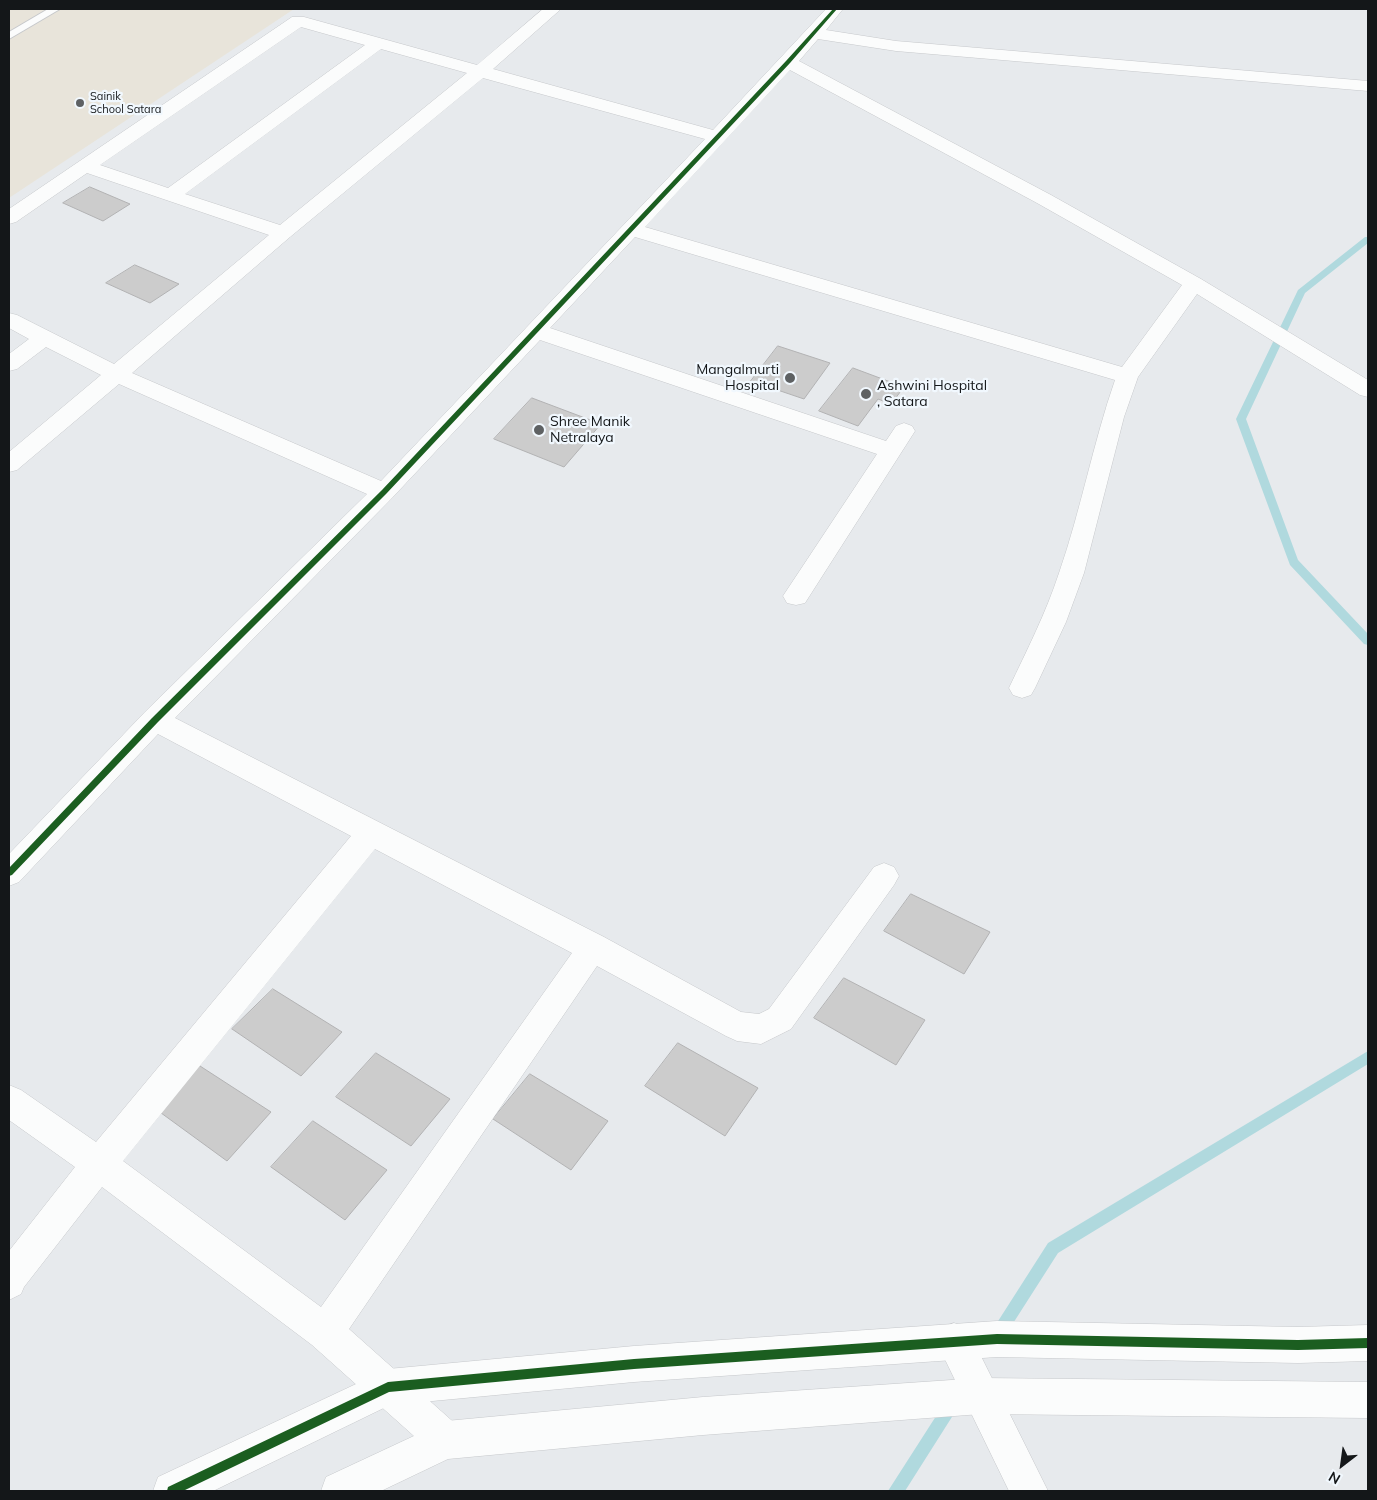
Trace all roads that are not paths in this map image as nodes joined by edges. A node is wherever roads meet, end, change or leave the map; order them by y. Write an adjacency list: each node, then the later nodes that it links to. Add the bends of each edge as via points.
1 (55, 9): 5 (lane)
2 (554, 9): 8 (street)
3 (835, 9): 4 (street)
4 (814, 33): 7 (street); 9 (street, via 896,46)
5 (9, 36)
6 (377, 44): 8 (street); 11 (street, via 298,22); 12 (street)
7 (788, 62): 10 (street); 16 (street)
8 (482, 71): 10 (street); 15 (street)
9 (1368, 86)
10 (717, 137): 14 (street)
11 (85, 166): 12 (street); 13 (street)
12 (171, 195): 15 (street)
13 (9, 218)
14 (631, 229): 18 (street); 22 (street)
15 (283, 233): 21 (street)
16 (1194, 283): 22 (street); 23 (street)
17 (9, 320): 19 (street)
18 (536, 330): 25 (street); 26 (street, via 898,441)
19 (45, 338): 20 (street); 21 (street)
20 (9, 364)
21 (118, 375): 24 (street); 25 (street)
22 (1127, 376): 27 (street, via 1113,417 1072,574)
23 (1368, 390)
24 (9, 464)
25 (384, 492): 28 (street)
26 (796, 596)
27 (1022, 688)
28 (156, 720): 29 (street); 30 (street)
29 (370, 834): 32 (street); 34 (street)
30 (9, 873)
31 (884, 876): 32 (street, via 780,1019 761,1029 737,1026)
32 (593, 947): 36 (street)
33 (9, 1101): 34 (street)
34 (99, 1164): 35 (street); 36 (street)
35 (9, 1282)
36 (325, 1332): 39 (street)
37 (954, 1341): 38 (street); 39 (street, via 634,1364); 40 (street)
38 (1368, 1343)
39 (388, 1387): 42 (street); 43 (street)
40 (981, 1396): 41 (street); 42 (street, via 703,1416); 45 (street)
41 (1368, 1400)
42 (446, 1440): 44 (street)
43 (172, 1491)
44 (340, 1491)
45 (1030, 1491)

